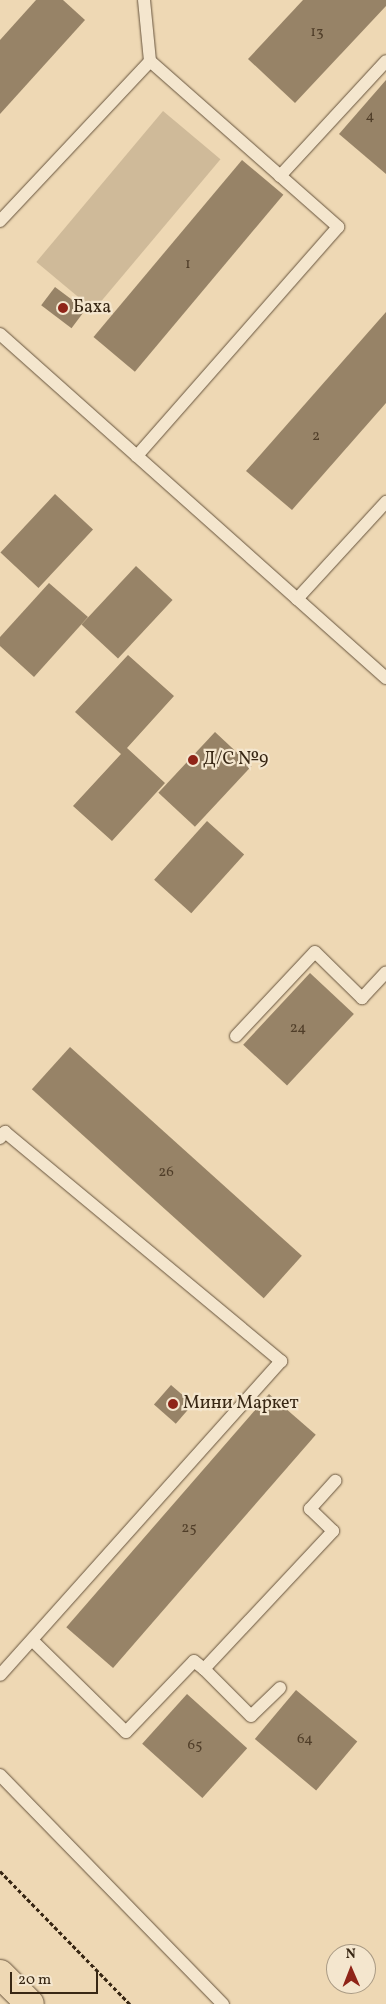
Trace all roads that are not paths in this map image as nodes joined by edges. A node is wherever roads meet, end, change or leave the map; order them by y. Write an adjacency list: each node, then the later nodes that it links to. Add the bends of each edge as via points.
1 (144, 0): 2 (lane)
2 (150, 60): 4 (lane); 5 (lane)
3 (386, 61): 4 (lane)
4 (280, 176): 7 (lane, via 338,227)
5 (0, 221)
6 (0, 334): 7 (lane)
7 (137, 456): 9 (lane)
8 (386, 502): 9 (lane)
9 (297, 599): 10 (lane)
10 (386, 678)
11 (386, 972): 12 (lane, via 362,998 315,952)
12 (236, 1036)
13 (0, 1138): 15 (lane, via 5,1132 281,1361)
14 (335, 1481): 16 (lane, via 310,1509 333,1531)
15 (33, 1640): 16 (lane, via 126,1732 194,1661); 17 (lane)
16 (204, 1669): 18 (lane, via 251,1716)
17 (0, 1675)
18 (280, 1688)
19 (0, 1775): 22 (lane)
20 (0, 1974): 21 (highway)
21 (30, 2004)
22 (224, 2004)

